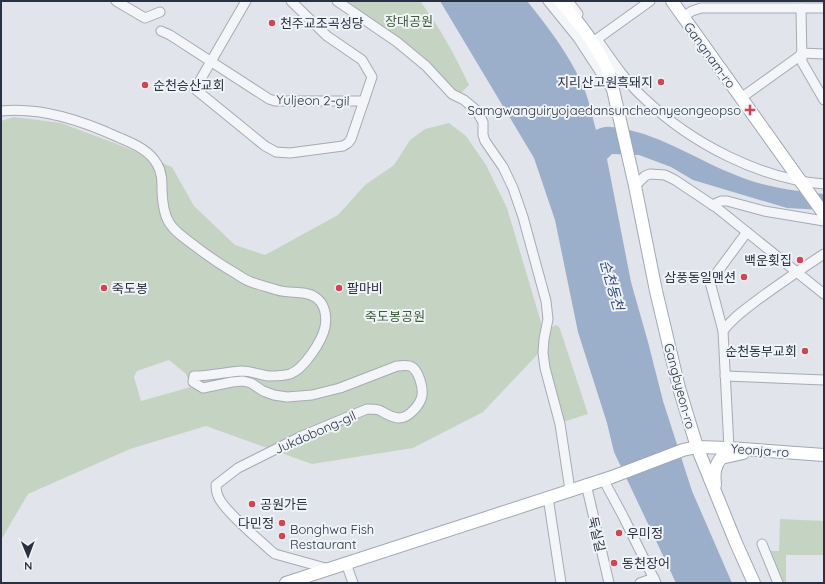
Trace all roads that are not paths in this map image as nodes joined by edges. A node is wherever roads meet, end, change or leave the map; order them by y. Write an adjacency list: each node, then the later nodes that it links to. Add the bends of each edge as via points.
1 (116, 1): 14 (street, via 145,18)
2 (246, 1): 21 (street)
3 (291, 1): 25 (street, via 327,36 362,60 372,77)
4 (337, 1): 46 (street, via 397,42 426,66 452,94 476,110 483,122 483,135 510,180 523,216 548,305 543,353 560,424)
5 (548, 1): 22 (street, via 578,38)
6 (554, 1): 22 (main road, via 583,37)
7 (560, 1): 16 (main road)
8 (568, 1): 18 (street)
9 (650, 1): 18 (street)
10 (672, 1): 15 (main road, Gangnam-ro)
11 (720, 4): 12 (street); 15 (street, via 692,11)
12 (801, 8): 13 (street); 19 (street)
13 (824, 8)
14 (160, 12)
15 (683, 17): 23 (main road, Gangnam-ro)
16 (582, 26): 18 (street); 22 (main road, via 603,59)
17 (161, 31): 21 (street, Yuljeon 2-gil)
18 (597, 39): 28 (street, via 634,89 679,126 709,146 743,163)
19 (801, 54): 20 (street); 23 (street); 24 (street, via 804,67)
20 (824, 54)
21 (211, 62): 25 (street, Yuljeon 2-gil, via 275,101); 25 (street, via 195,89 265,146 276,152 290,153 343,146 348,143)
22 (613, 91): 27 (main road, Gangbyeon-ro)
23 (741, 98): 28 (main road, Gangnam-ro)
24 (824, 100)
25 (364, 102)
26 (1, 111): 51 (street, Jukdobong-gil, via 17,109 77,120 138,147 157,164 162,178 162,205 168,221 176,232 250,282 278,291 310,295 316,297 323,306 326,320 321,339 298,368 290,374 267,376 244,371 194,376 196,384 203,388 243,381 274,395 287,397 312,395 340,388 397,366 406,365 416,372 422,396 408,416 399,418 367,409 302,436 246,465 216,485 218,496 226,508 275,554)
27 (635, 182): 30 (street, via 650,174 665,175); 40 (main road, Gangbyeon-ro, via 657,298)
28 (801, 184): 29 (street); 31 (main road, Gangnam-ro)
29 (824, 184)
30 (712, 205): 32 (street, via 723,201); 33 (street)
31 (824, 214)
32 (824, 221)
33 (747, 232): 35 (street); 37 (street, via 710,282)
34 (824, 254): 35 (street)
35 (796, 272): 36 (street); 37 (street, via 731,320)
36 (824, 294)
37 (723, 330): 38 (street)
38 (725, 376): 39 (street); 41 (street)
39 (824, 380)
40 (696, 447): 41 (main road, Yeonja-ro); 44 (main road, Yeonja-ro); 47 (main road, Gangbyeon-ro)
41 (729, 448): 42 (main road, Yeonja-ro)
42 (760, 450): 43 (main road, Yeonja-ro); 47 (main road, via 721,458 714,472)
43 (824, 455)
44 (608, 478): 45 (main road, Yeonja-ro); 52 (street)
45 (586, 484): 46 (main road, Yeonja-ro); 56 (street, 둑실길)
46 (570, 490): 48 (main road, Yeonja-ro)
47 (716, 494): 58 (main road, Gangbyeon-ro)
48 (548, 497): 50 (main road, Yeonja-ro); 55 (street)
49 (762, 544): 59 (street)
50 (346, 563): 51 (main road, Yeonja-ro); 54 (street)
51 (329, 569): 53 (main road, Yeonja-ro)
52 (655, 580): 57 (street)
53 (286, 583)
54 (353, 583)
55 (561, 583)
56 (609, 583)
57 (640, 583)
58 (754, 583)
59 (778, 583)

